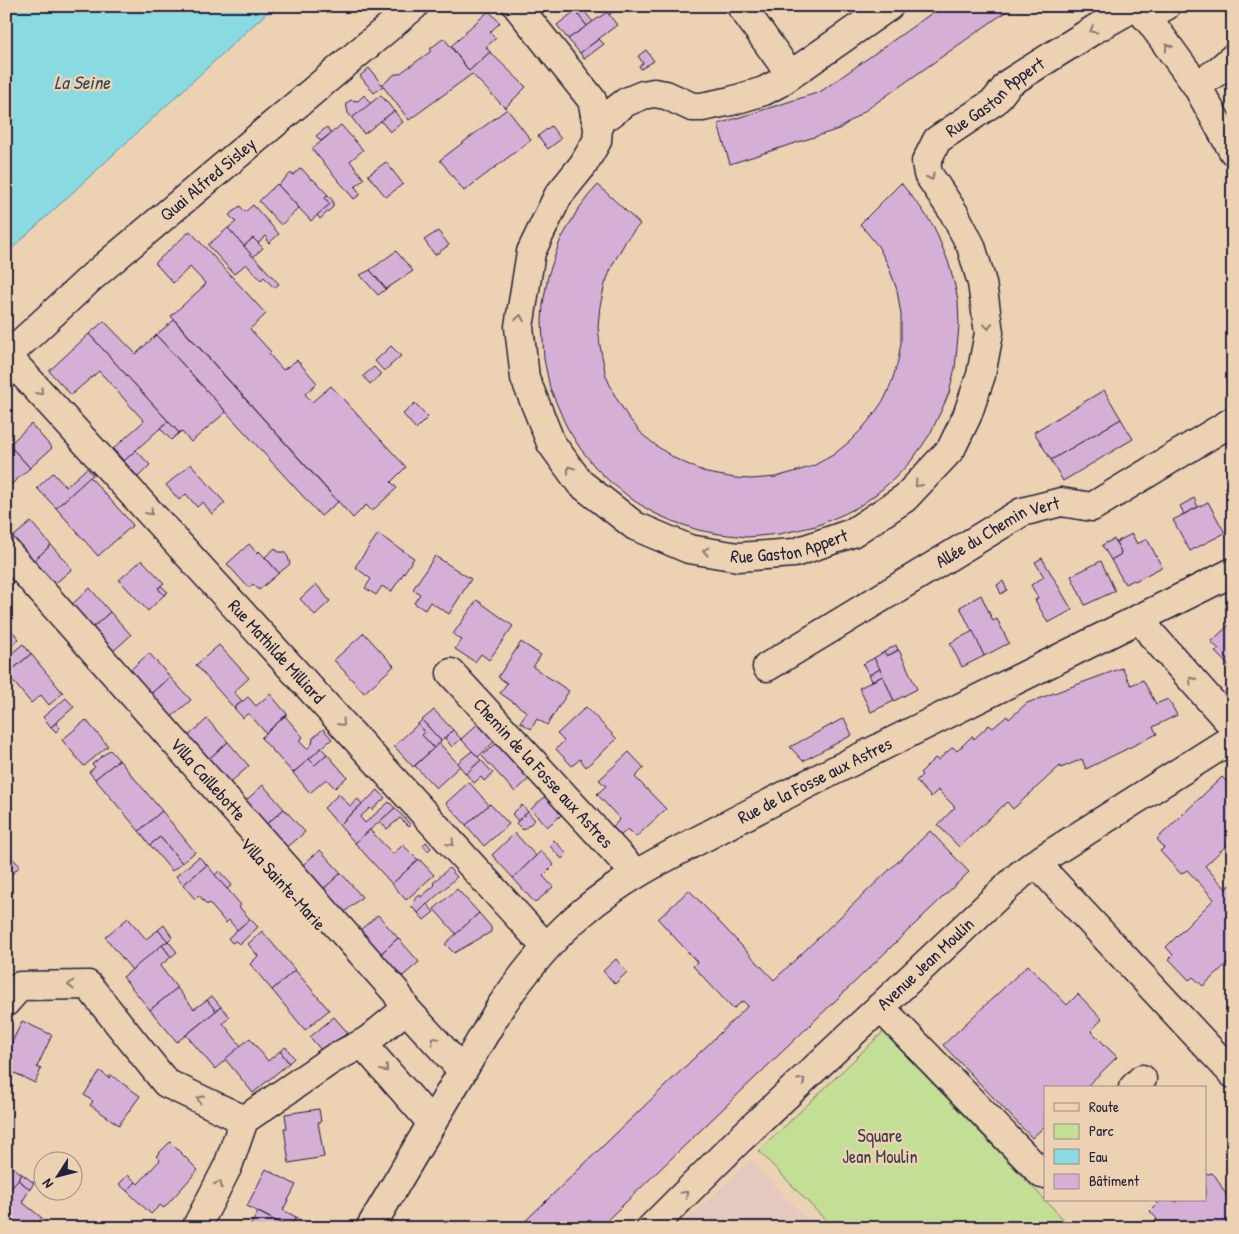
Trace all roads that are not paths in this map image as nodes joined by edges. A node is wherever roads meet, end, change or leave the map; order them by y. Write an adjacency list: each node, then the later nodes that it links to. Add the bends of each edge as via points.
1 (414, 6): 11 (street, Quai Alfred Sisley, via 100,271)
2 (517, 6): 9 (street, Rue Gaston Appert, via 592,100)
3 (741, 6): 7 (street)
4 (889, 6): 7 (street)
5 (1147, 9): 8 (street, one-way to 5); 9 (street, Rue Gaston Appert, one-way to 9, via 1095,29 1009,83 995,101 937,140 926,162 928,174 971,246 982,283 989,333 981,375 967,416 951,449 906,498 852,533 794,553 738,557 689,549 635,526 580,483 551,442 525,378 519,327 530,252 558,196 597,141)
6 (1233, 58): 8 (street)
7 (790, 74): 9 (street, via 764,91 730,101 692,107 654,93 626,102 609,115)
8 (1197, 86): 10 (street)
9 (595, 116)
10 (1233, 151)
11 (7, 356): 23 (street, Rue Mathilde Milliard, one-way to 23)
12 (1233, 421): 17 (street, Allée du Chemin Vert, via 1092,507 1061,502 1022,512)
13 (6, 552): 26 (street, Villa Caillebotte, via 396,992)
14 (1233, 572): 16 (street, Rue de la Fosse aux Astres)
15 (6, 574): 26 (street, Villa Sainte-Marie, via 387,1000)
16 (1140, 618): 19 (street, one-way to 16); 22 (street, Rue de la Fosse aux Astres, via 795,790)
17 (767, 667)
18 (451, 673): 22 (street, Chemin de la Fosse aux Astres)
19 (1233, 726)
20 (1233, 738): 21 (street, Avenue Jean Moulin)
21 (1036, 863): 25 (street, Avenue Jean Moulin); 29 (street)
22 (636, 874): 23 (street, Rue de la Fosse aux Astres, via 584,911)
23 (546, 947): 28 (street, Rue de la Fosse aux Astres, via 501,1006)
24 (6, 1002): 30 (street, one-way to 24, via 166,1083 88,985 20,986)
25 (880, 1007): 32 (street, via 1042,1174); 35 (street, Avenue Jean Moulin, one-way to 25)
26 (406, 1009): 27 (street); 28 (street, one-way to 26)
27 (368, 1041): 30 (street, via 331,1060); 31 (street, one-way to 31, via 368,1050)
28 (462, 1070): 31 (street, Rue de la Fosse aux Astres)
29 (1233, 1074)
30 (244, 1120): 33 (street, one-way to 30, via 228,1166)
31 (432, 1123): 34 (street, Rue de la Fosse aux Astres)
32 (1044, 1171)
33 (196, 1228)
34 (370, 1228)
35 (650, 1228)

